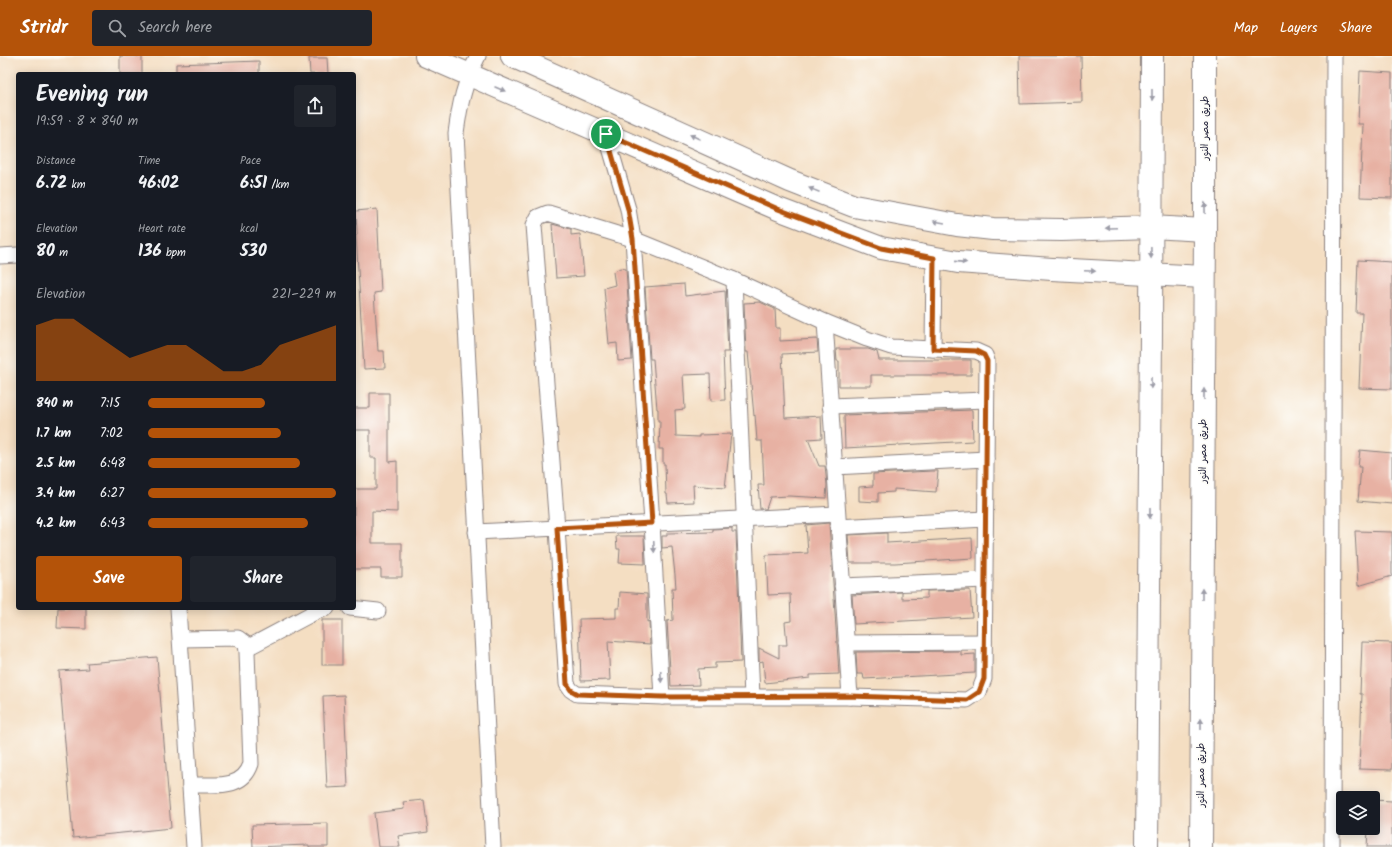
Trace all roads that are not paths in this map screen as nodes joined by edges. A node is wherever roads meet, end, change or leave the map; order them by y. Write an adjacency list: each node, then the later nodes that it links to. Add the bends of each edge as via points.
1 (426, 56): 7 (street)
2 (478, 56): 7 (street)
3 (512, 56): 9 (street, one-way to 3, via 993,229 854,206 790,181)
4 (1152, 56): 9 (street, one-way to 9)
5 (1205, 56): 10 (street, طريق مصر النور, one-way to 5)
6 (1338, 58): 48 (street)
7 (469, 75): 8 (street, one-way to 8); 29 (street, via 460,104 456,133)
8 (606, 134): 11 (street, via 628,209); 14 (street, via 778,209 881,248)
9 (1151, 227): 10 (street); 15 (street, one-way to 15)
10 (1206, 230): 16 (street, طريق مصر النور)
11 (633, 239): 17 (street); 27 (street); 28 (street, via 548,213 538,217 534,225)
12 (16, 255): 13 (street)
13 (0, 256)
14 (934, 258): 15 (street, one-way to 15, via 997,265); 19 (street)
15 (1152, 274): 16 (street); 46 (street, one-way to 46)
16 (1204, 277): 47 (street, طريق مصر النور, one-way to 16)
17 (734, 280): 18 (street); 24 (street)
18 (825, 322): 19 (street, via 891,347); 21 (street)
19 (933, 349): 20 (street, via 976,351 984,355 987,361)
20 (986, 400): 21 (street); 22 (street)
21 (830, 406): 23 (street)
22 (986, 459): 23 (street); 25 (street)
23 (834, 467): 26 (street)
24 (743, 518): 26 (street); 27 (street); 42 (street)
25 (985, 519): 26 (street); 30 (street)
26 (838, 521): 31 (street)
27 (652, 523): 28 (street); 41 (street, one-way to 41)
28 (557, 528): 29 (street); 41 (street, via 567,684 578,694)
29 (476, 532): 45 (street)
30 (985, 580): 31 (street); 37 (street)
31 (842, 586): 38 (street)
32 (356, 609): 35 (street)
33 (178, 610): 36 (street)
34 (321, 610): 39 (street)
35 (378, 611)
36 (181, 639): 39 (street, via 238,638); 43 (street)
37 (984, 642): 38 (street); 40 (street, via 984,679 979,692 967,700)
38 (846, 643): 40 (street)
39 (247, 648): 43 (street, via 251,764 249,771 232,784)
40 (850, 696): 42 (street)
41 (662, 697): 42 (street)
42 (752, 697)
43 (190, 784): 44 (street)
44 (194, 847)
45 (493, 847)
46 (1147, 847)
47 (1201, 847)
48 (1332, 847)

